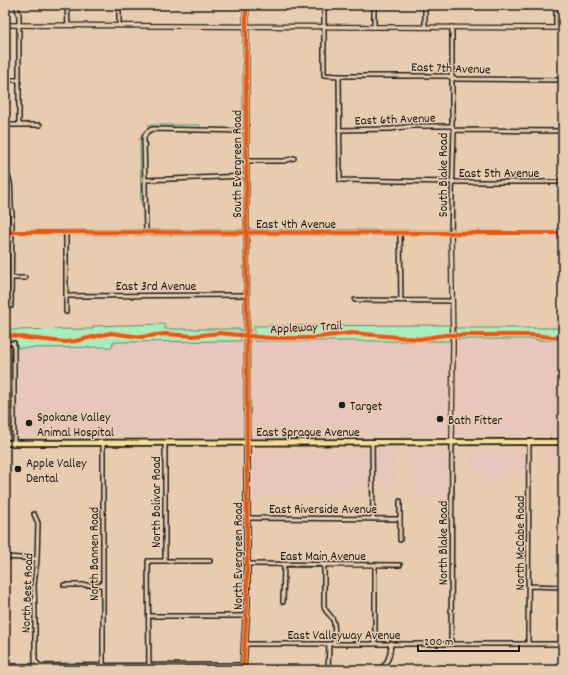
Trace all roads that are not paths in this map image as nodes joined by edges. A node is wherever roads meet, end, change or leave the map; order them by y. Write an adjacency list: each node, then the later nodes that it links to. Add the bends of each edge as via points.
1 (16, 5): 10 (street)
2 (68, 5): 11 (street)
3 (118, 5): 12 (street)
4 (246, 5): 13 (main road, South Evergreen Road)
5 (324, 5): 14 (street)
6 (374, 5): 15 (street)
7 (425, 5): 16 (street)
8 (556, 5): 18 (street)
9 (5, 25): 10 (street)
10 (19, 25): 11 (street); 23 (street)
11 (68, 25): 12 (street)
12 (119, 25): 13 (street)
13 (246, 26): 14 (street); 31 (main road, South Evergreen Road)
14 (324, 26): 15 (street); 20 (street, via 324,75)
15 (374, 27): 16 (street)
16 (425, 27): 17 (street)
17 (452, 27): 18 (street); 21 (street, South Blake Road)
18 (556, 28): 19 (street)
19 (563, 28)
20 (339, 76): 21 (street, East 7th Avenue); 29 (street)
21 (452, 77): 24 (street, East 7th Avenue); 28 (street, South Blake Road)
22 (5, 80): 23 (street)
23 (19, 80): 26 (street)
24 (563, 80)
25 (5, 125): 26 (street)
26 (19, 125): 27 (street)
27 (40, 125)
28 (452, 126): 29 (street, East 6th Avenue); 30 (street, South Blake Road)
29 (339, 130): 38 (street, East 5th Avenue, via 340,180)
30 (454, 130): 32 (street, East 6th Avenue); 38 (street, South Blake Road)
31 (246, 131): 34 (main road, South Evergreen Road); 37 (street, via 152,129 144,137)
32 (563, 131)
33 (294, 158): 34 (street)
34 (246, 161): 36 (main road, South Evergreen Road)
35 (5, 171): 40 (street, via 10,179)
36 (246, 176): 37 (street); 45 (main road, South Evergreen Road)
37 (145, 180): 44 (street)
38 (452, 182): 39 (street, East 5th Avenue); 48 (street, South Blake Road)
39 (563, 182)
40 (10, 206): 41 (street); 43 (street)
41 (5, 207)
42 (5, 232): 43 (street, East 4th Avenue)
43 (11, 232): 46 (street, East 4th Avenue); 50 (street)
44 (146, 232): 45 (street, East 4th Avenue); 46 (street, East 4th Avenue)
45 (247, 232): 47 (street, East 4th Avenue); 52 (main road, South Evergreen Road)
46 (66, 233): 53 (street)
47 (400, 233): 48 (street, East 4th Avenue); 55 (street)
48 (451, 233): 49 (street, East 4th Avenue); 56 (street, South Blake Road)
49 (563, 233)
50 (11, 278): 51 (street); 57 (street)
51 (25, 278)
52 (247, 295): 53 (street, East 3rd Avenue); 60 (main road, South Evergreen Road)
53 (66, 296): 58 (street)
54 (355, 300): 55 (street)
55 (401, 301): 56 (street)
56 (451, 301): 62 (street, South Blake Road)
57 (11, 306)
58 (66, 312)
59 (5, 343): 66 (street, via 14,343)
60 (247, 442): 61 (main road, East Sprague Avenue); 68 (main road, East Sprague Avenue); 71 (main road, North Evergreen Road)
61 (372, 442): 62 (main road, East Sprague Avenue); 72 (street)
62 (452, 442): 63 (main road, East Sprague Avenue); 96 (street, North Blake Road)
63 (529, 442): 64 (main road, East Sprague Avenue); 86 (street, North McCabe Road)
64 (563, 442)
65 (5, 443): 66 (main road, East Sprague Avenue)
66 (14, 443): 67 (main road, East Sprague Avenue)
67 (103, 443): 68 (main road, East Sprague Avenue); 85 (street, North Bannen Road)
68 (165, 443): 77 (street, North Bolivar Road)
69 (400, 500): 73 (street)
70 (34, 514): 76 (street, North Best Road, via 38,523)
71 (247, 518): 72 (street, East Riverside Avenue); 79 (main road, North Evergreen Road)
72 (373, 519): 73 (street, East Riverside Avenue)
73 (400, 519): 74 (street)
74 (400, 540)
75 (5, 557): 76 (street)
76 (38, 559): 102 (street, North Best Road, via 34,585 34,661)
77 (165, 561): 78 (street); 89 (street, North Bolivar Road, via 148,561)
78 (210, 561)
79 (247, 564): 80 (street, East Main Avenue); 90 (main road, North Evergreen Road)
80 (284, 565): 81 (street, East Main Avenue); 88 (street)
81 (324, 565): 82 (street, East Main Avenue); 95 (street, via 324,606 334,622)
82 (375, 565): 83 (street, East Main Avenue); 91 (street)
83 (400, 565)
84 (64, 585): 85 (street)
85 (103, 585): 101 (street, North Bannen Road)
86 (529, 586): 87 (street); 97 (street, North McCabe Road)
87 (563, 587)
88 (283, 602)
89 (149, 616): 90 (street); 99 (street, North Bolivar Road)
90 (246, 616): 93 (main road, North Evergreen Road)
91 (375, 643): 92 (street, East Valleyway Avenue); 95 (street, East Valleyway Avenue)
92 (391, 643): 96 (street, East Valleyway Avenue); 106 (street, via 388,661)
93 (244, 644): 94 (street, East Valleyway Avenue); 104 (main road, North Evergreen Road)
94 (329, 644): 95 (street, East Valleyway Avenue); 105 (street)
95 (334, 644)
96 (452, 644): 97 (street, East Valleyway Avenue)
97 (528, 644): 98 (street, East Valleyway Avenue)
98 (563, 644)
99 (150, 665): 103 (street); 104 (street)
100 (5, 666): 102 (street)
101 (103, 666): 102 (street); 103 (street)
102 (41, 668)
103 (115, 668)
104 (243, 668)
105 (328, 670)
106 (380, 670)

